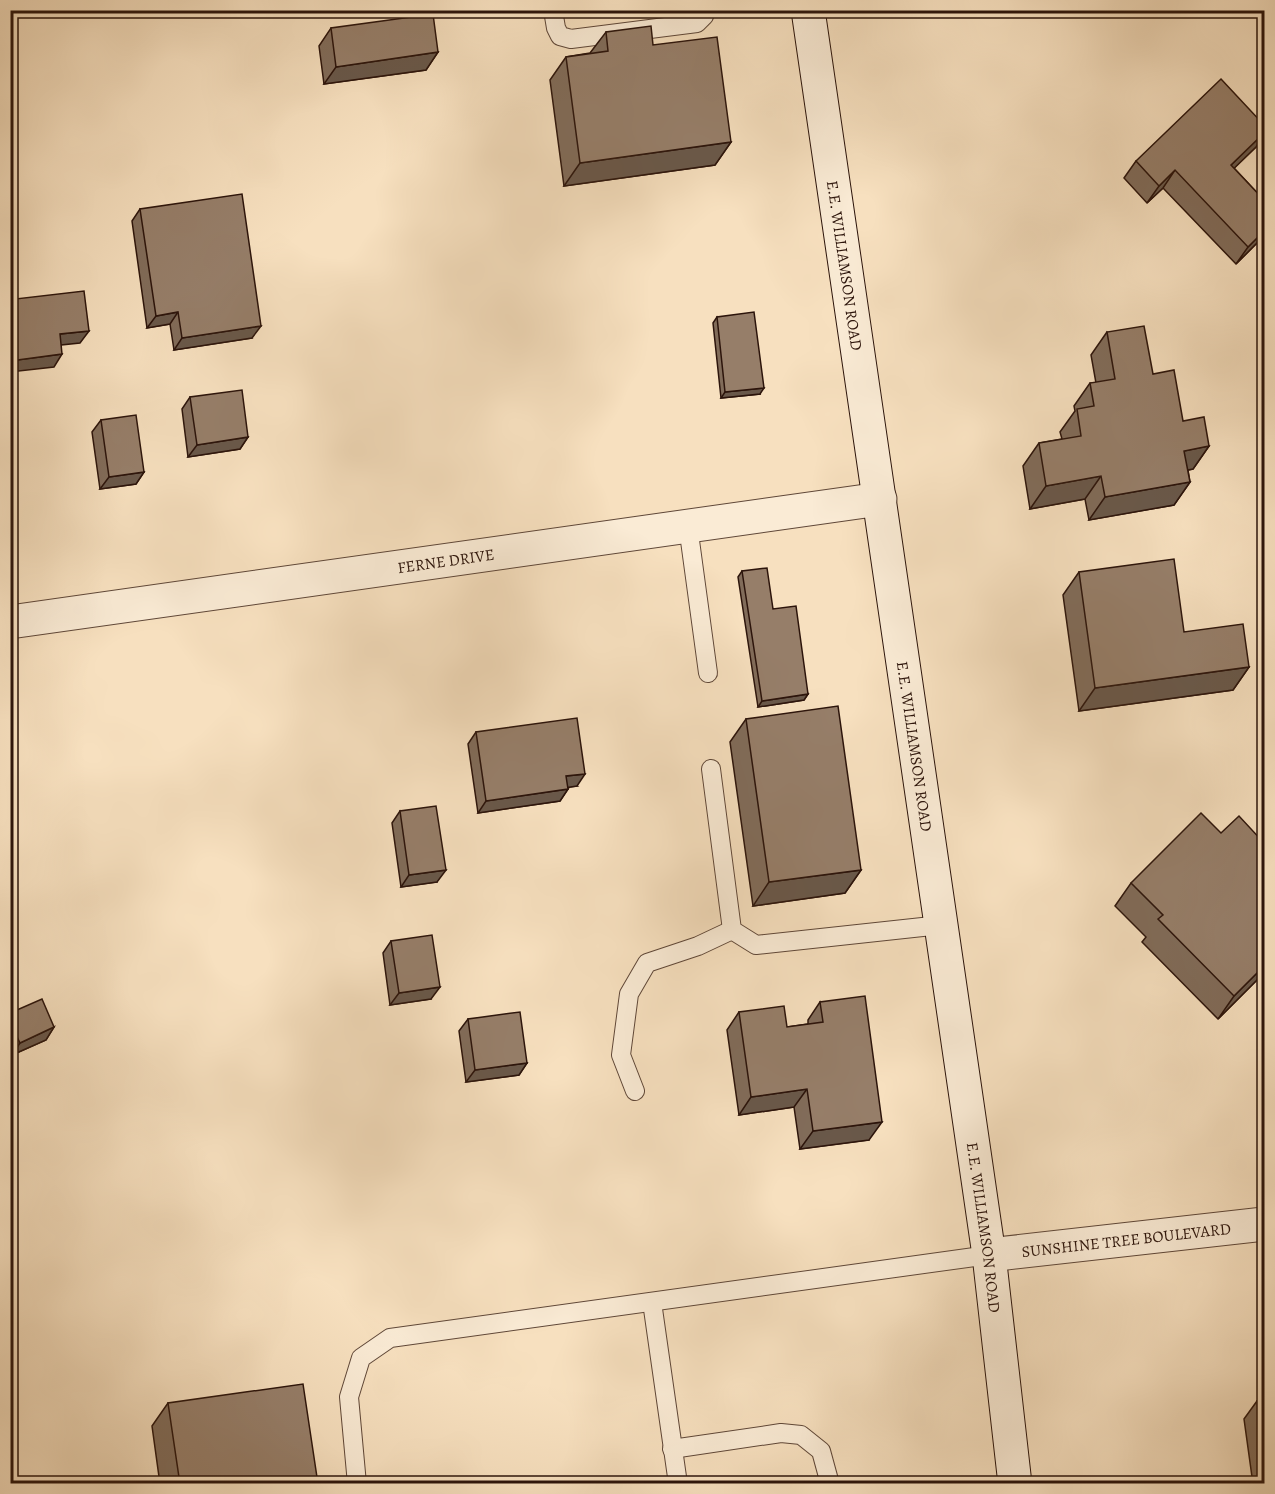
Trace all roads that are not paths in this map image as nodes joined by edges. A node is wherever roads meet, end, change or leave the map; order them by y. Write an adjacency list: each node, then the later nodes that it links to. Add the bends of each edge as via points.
1 (553, 10): 2 (lane, via 560,36 571,39 697,23)
2 (706, 10)
3 (808, 10): 4 (street, E.E. WILLIAMSON ROAD)
4 (880, 499): 5 (street, FERNE DRIVE); 9 (street, E.E. WILLIAMSON ROAD)
5 (688, 526): 6 (street, FERNE DRIVE); 7 (lane)
6 (10, 622)
7 (708, 672)
8 (711, 769): 10 (lane)
9 (941, 925): 10 (lane, via 756,945); 13 (street, E.E. WILLIAMSON ROAD)
10 (732, 930): 11 (lane, via 646,963 629,994 621,1055)
11 (635, 1091)
12 (1264, 1224): 13 (street, SUNSHINE TREE BOULEVARD)
13 (989, 1255): 14 (lane); 19 (street, E.E. WILLIAMSON ROAD)
14 (652, 1302): 15 (lane); 16 (lane, via 390,1338 362,1358 349,1396)
15 (672, 1449): 17 (lane); 18 (lane, via 781,1433 801,1434 821,1451)
16 (357, 1484)
17 (678, 1484)
18 (830, 1484)
19 (1015, 1484)

